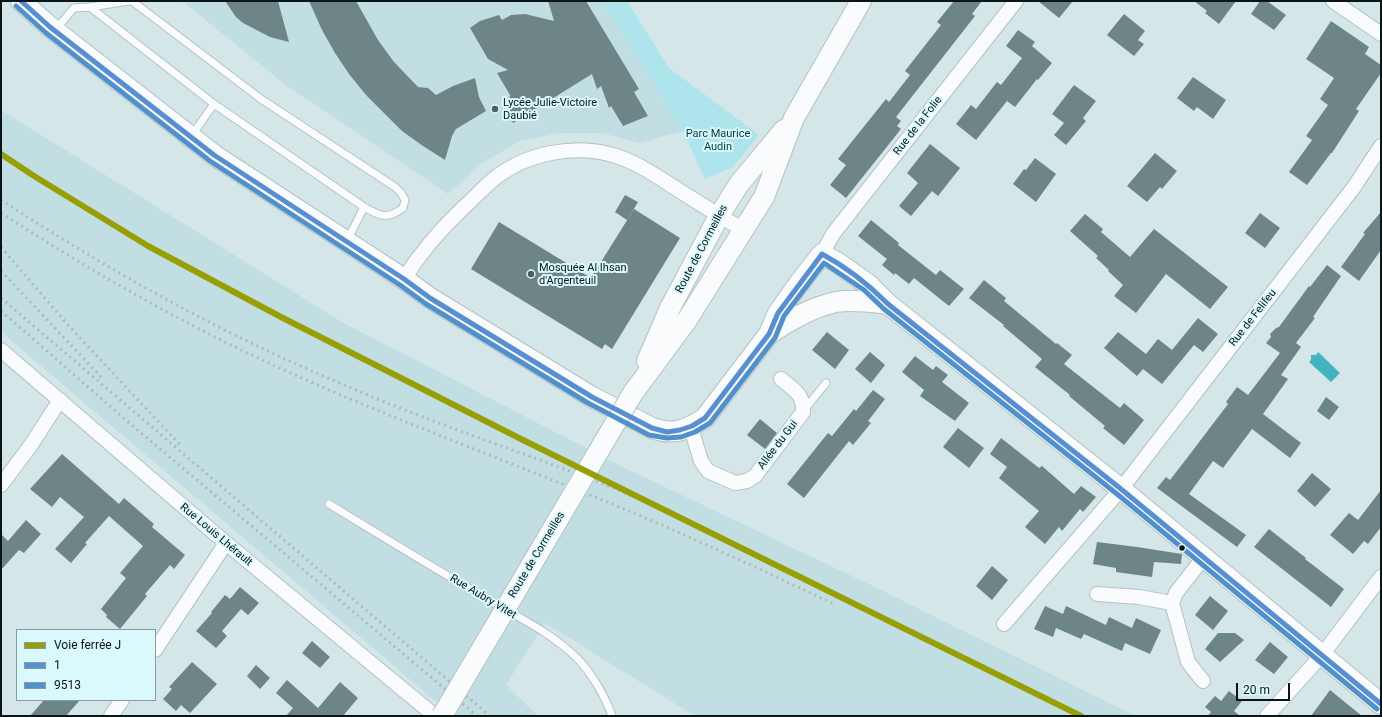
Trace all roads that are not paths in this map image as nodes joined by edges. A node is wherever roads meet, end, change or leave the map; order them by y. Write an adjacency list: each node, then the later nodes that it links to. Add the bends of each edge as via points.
1 (6, 1): 7 (main road)
2 (129, 1): 8 (lane)
3 (132, 1): 15 (lane, via 262,99 395,186 405,200 403,208 395,214 386,216 377,215)
4 (861, 1): 12 (main road, Route de Cormeilles)
5 (1016, 1): 19 (street, Rue de la Folie, via 833,234)
6 (1333, 1): 10 (street)
7 (27, 7): 9 (main road)
8 (90, 7): 9 (lane, via 74,8); 11 (lane)
9 (55, 31): 13 (main road)
10 (1381, 34)
11 (214, 104): 13 (lane); 15 (lane)
12 (794, 118): 16 (main road, Route de Cormeilles, via 739,184); 17 (main road, Route de Cormeilles, via 764,197)
13 (190, 137): 18 (main road)
14 (1381, 146): 31 (street, Rue de Felifeu, via 1354,187)
15 (364, 207): 18 (lane)
16 (719, 216): 17 (street); 20 (street, via 654,174 615,155 575,150 552,153 529,159 491,182 444,226); 26 (main road, Route de Cormeilles, via 670,308)
17 (744, 230): 26 (main road, Route de Cormeilles, via 687,320)
18 (346, 242): 20 (main road)
19 (822, 254): 21 (main road, via 869,285); 22 (main road, via 778,313)
20 (404, 279): 29 (main road, via 430,298 592,398 662,432 673,433)
21 (888, 304): 22 (main road, via 836,302 809,311); 31 (main road)
22 (769, 334): 29 (main road, via 705,418)
23 (1, 350): 27 (street, Rue Louis Lhérault)
24 (781, 379): 28 (street, Allée du Gui, via 799,394)
25 (826, 383): 28 (lane, Allée du Gui)
26 (633, 393): 46 (main road, Route de Cormeilles, bridge)
27 (60, 400): 30 (street); 33 (street, Rue Louis Lhérault)
28 (803, 412): 29 (street, Allée du Gui, via 755,476 747,481 734,483 708,471 701,461)
29 (691, 428)
30 (1, 485)
31 (1121, 489): 34 (main road); 38 (street, Rue de Felifeu)
32 (329, 504): 47 (lane, Rue Aubry Vitet, via 553,638 578,660 594,680)
33 (226, 543): 39 (street); 45 (street, Rue Louis Lhérault)
34 (1204, 558): 37 (street, via 1176,593); 40 (main road)
35 (1381, 577): 40 (street)
36 (1097, 594): 37 (street, via 1139,597)
37 (1172, 603): 41 (street, via 1188,662)
38 (1004, 624)
39 (156, 648)
40 (1322, 656): 43 (main road); 48 (street)
41 (1203, 681)
42 (121, 701): 44 (street)
43 (1381, 704)
44 (111, 716)
45 (435, 716)
46 (442, 716)
47 (612, 716)
48 (1267, 716)

